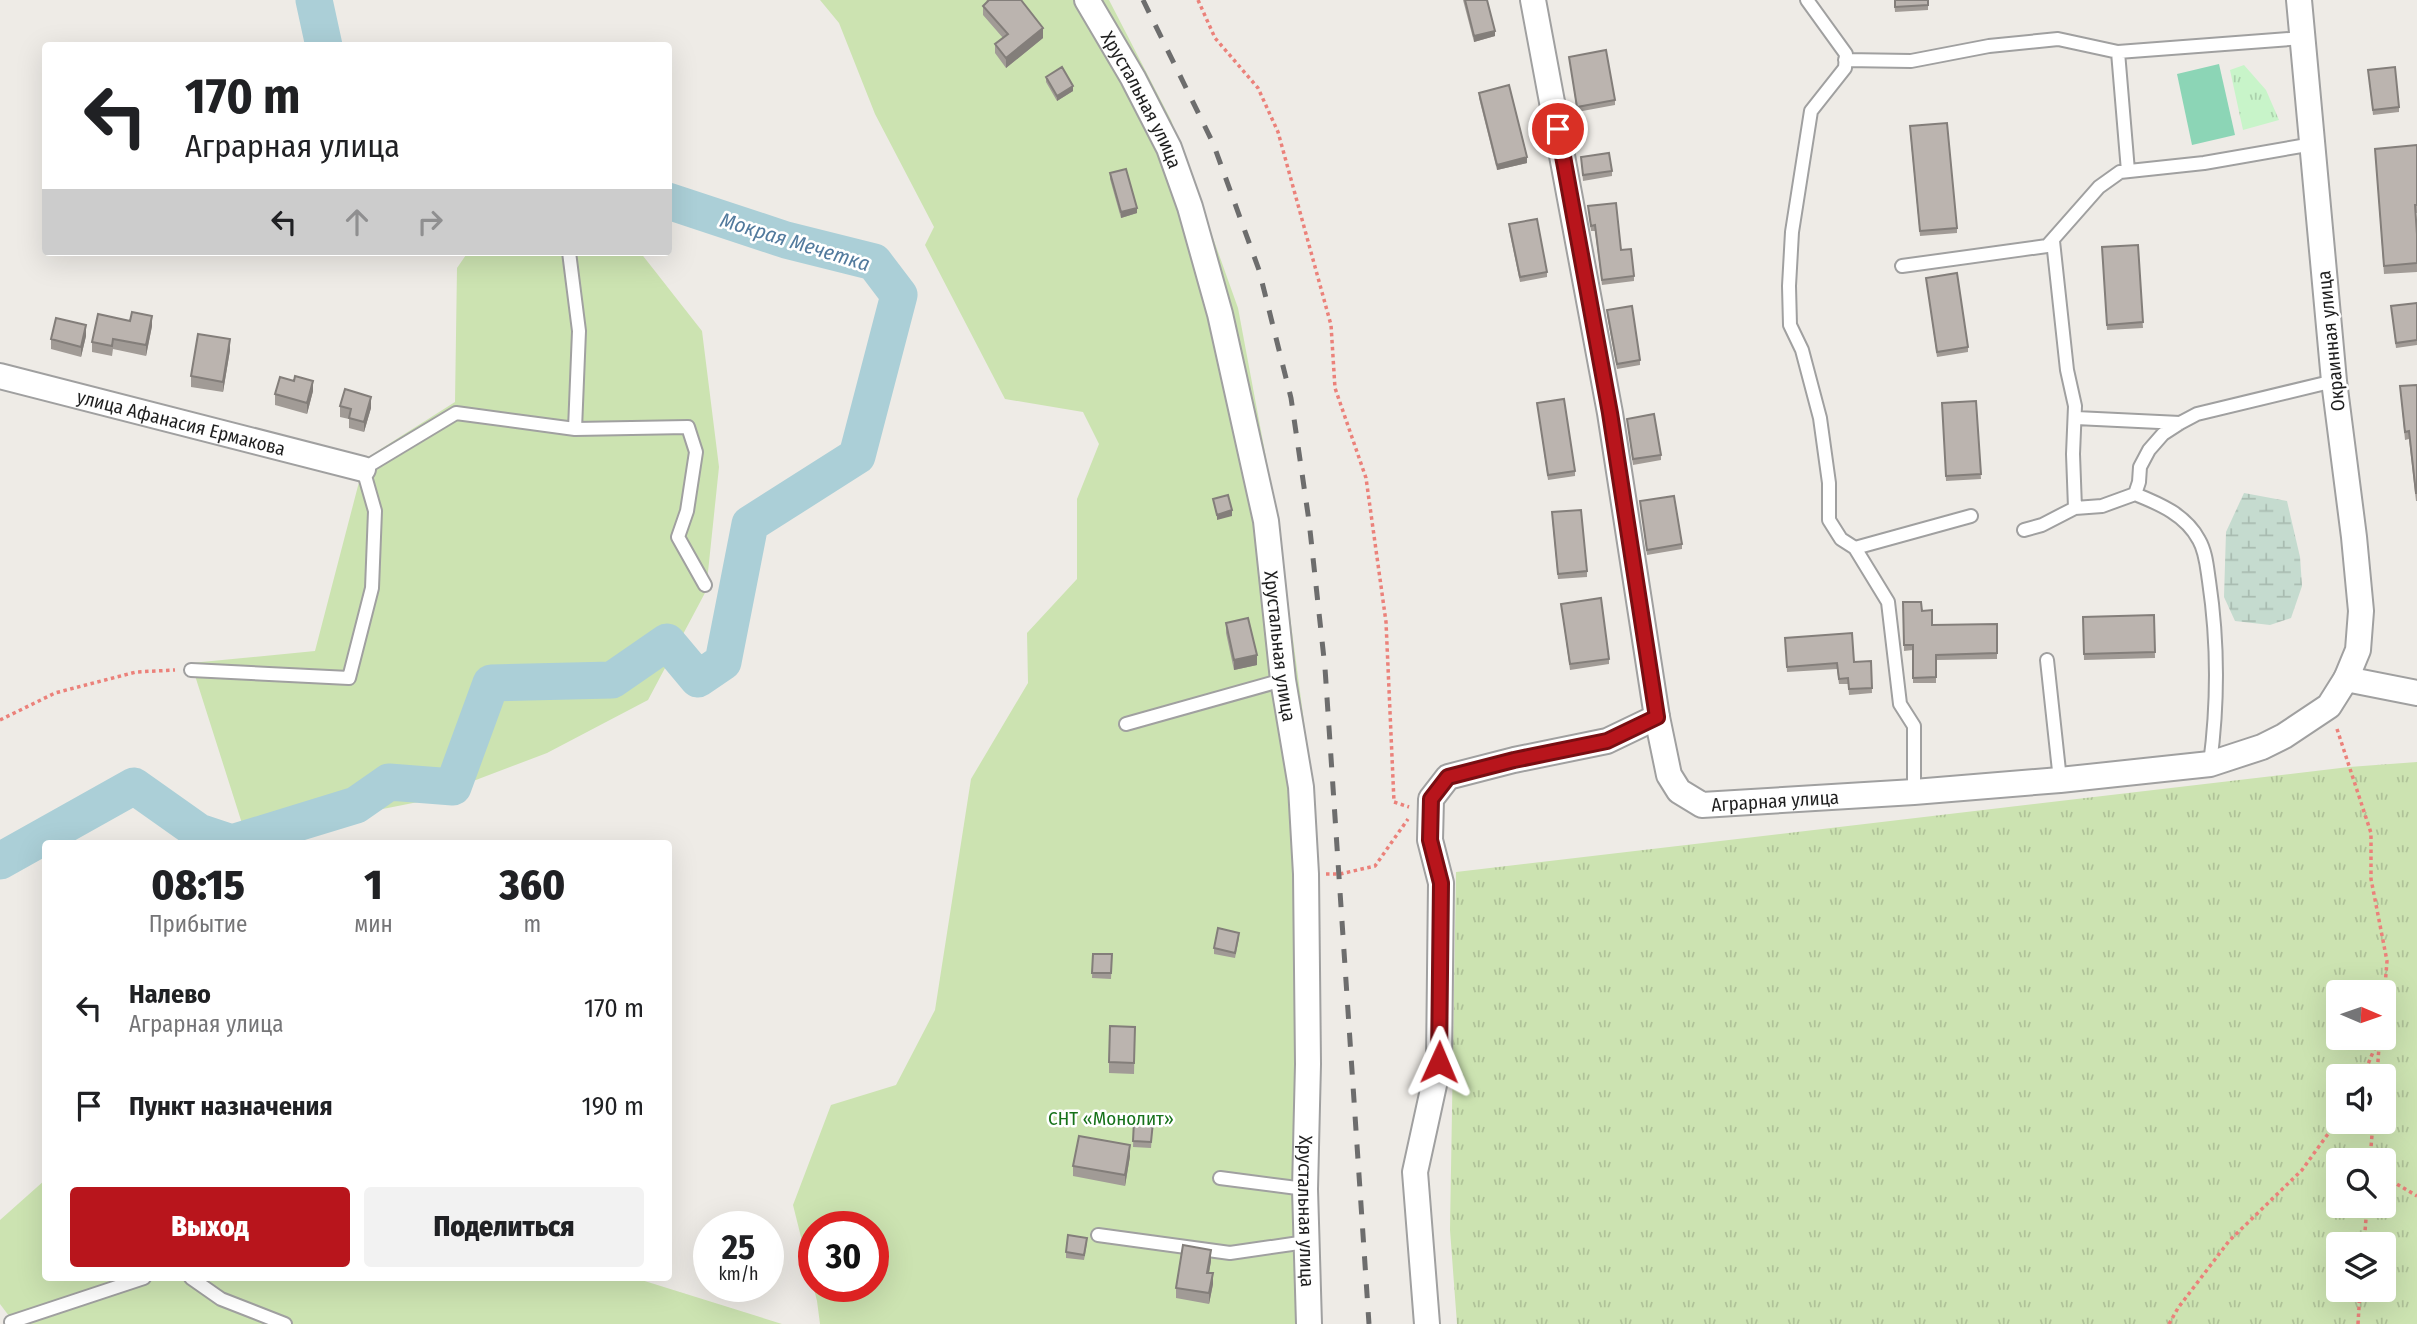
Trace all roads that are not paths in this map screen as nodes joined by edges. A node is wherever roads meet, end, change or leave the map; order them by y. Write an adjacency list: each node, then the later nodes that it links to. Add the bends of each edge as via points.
1 (1087, 0): 28 (street, Хрустальная улица, via 1169,148 1191,207 1266,521)
2 (1533, 0): 31 (street, Аграрная улица, via 1610,413)
3 (1807, 0): 7 (lane, via 1846,54)
4 (2299, 0): 5 (street, Окраинная улица)
5 (2303, 38): 6 (lane); 8 (street, Окраинная улица)
6 (2118, 52): 7 (lane, via 2058,39 1911,61); 9 (lane)
7 (1845, 60): 23 (lane, via 1845,68 1811,111 1797,194 1789,286 1790,326 1820,418 1829,520 1841,539)
8 (2313, 145): 9 (lane); 14 (street, Окраинная улица)
9 (2129, 171): 10 (lane, via 2099,187)
10 (2053, 241): 12 (lane, via 2047,246); 15 (lane)
11 (570, 256): 17 (lane, via 579,331)
12 (1902, 267)
13 (0, 376): 18 (street, улица Афанасия Ермакова)
14 (2334, 380): 16 (lane, via 2197,414); 27 (street, Окраинная улица, via 2361,611 2358,650)
15 (2076, 418): 16 (lane); 20 (lane)
16 (2180, 423): 19 (lane, via 2149,450)
17 (575, 429): 18 (lane, via 456,413); 24 (lane, via 688,427 696,452 678,537)
18 (363, 469): 26 (lane, via 375,511 372,588 349,678)
19 (2135, 494): 20 (lane, via 2102,506); 33 (lane, via 2183,519 2199,539 2206,559 2215,681)
20 (2075, 508): 22 (lane)
21 (1971, 516): 23 (lane)
22 (2024, 530)
23 (1855, 548): 35 (lane, via 1888,602 1900,704 1914,726)
24 (705, 584)
25 (2047, 660): 34 (lane)
26 (191, 670)
27 (2346, 679): 29 (street); 30 (street, Окраинная улица)
28 (1283, 680): 32 (lane); 37 (street, Хрустальная улица, via 1301,788 1306,874)
29 (2417, 693)
30 (2329, 706): 33 (street, Аграрная улица, via 2262,747)
31 (1657, 717): 35 (street, Аграрная улица, via 1669,775 1679,791 1702,805); 45 (street, via 1607,741 1448,777 1431,799 1430,840 1441,883 1439,1062 1415,1172)
32 (1126, 724)
33 (2210, 764): 34 (street, Аграрная улица)
34 (2060, 780): 35 (street, Аграрная улица)
35 (1914, 792)
36 (1220, 1178): 37 (lane)
37 (1305, 1189): 39 (street, Хрустальная улица)
38 (1098, 1235): 39 (lane, via 1230,1253)
39 (1306, 1242): 44 (street, Хрустальная улица)
40 (135, 1281): 42 (lane)
41 (195, 1281): 43 (lane, via 221,1299)
42 (11, 1322)
43 (285, 1324)
44 (1309, 1324)
45 (1427, 1324)

